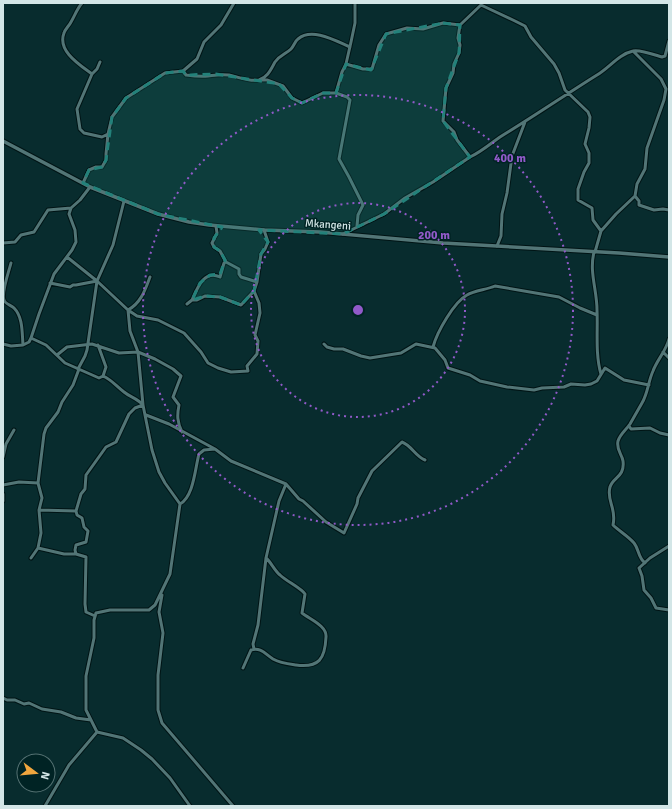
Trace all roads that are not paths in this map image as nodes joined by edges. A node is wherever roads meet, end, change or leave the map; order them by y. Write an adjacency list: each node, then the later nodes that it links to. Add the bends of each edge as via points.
1 (82, 3): 11 (street, via 64,33 63,44 72,58)
2 (234, 3): 10 (street, via 221,25 204,42 197,59)
3 (355, 3): 6 (street, via 355,23)
4 (460, 25): 9 (street, via 443,23 386,34 379,45 372,69); 14 (street, via 481,5 525,26 554,64); 18 (street, via 459,53 446,88 443,121 454,132)
5 (669, 41): 7 (street, via 667,55 664,57)
6 (350, 47): 9 (street); 12 (street, via 320,34 304,36 279,57 267,75)
7 (633, 51): 14 (street); 21 (street, via 661,79 666,89 647,148 645,170 637,184)
8 (100, 62): 11 (street)
9 (346, 64): 13 (street)
10 (183, 71): 12 (street, via 186,75 216,74); 16 (street, via 165,73 126,98 112,117)
11 (92, 74): 16 (street, via 77,109 80,129 84,133 102,137)
12 (258, 80): 13 (street, via 267,80 283,86 292,98 302,103 323,93)
13 (336, 93): 26 (street, via 350,100 338,159 363,205 358,215)
14 (569, 94): 15 (street); 28 (street, via 586,109 590,117 584,144 589,153 589,164 578,189 578,199 592,208 593,220)
15 (525, 122): 18 (street); 31 (street, via 512,156 502,214 501,236)
16 (108, 134): 19 (street, via 106,160 102,167 89,170)
17 (3, 141): 19 (street, Mkangeni)
18 (470, 157): 26 (street, via 384,214)
19 (83, 183): 20 (street, Mkangeni)
20 (90, 187): 22 (street, Mkangeni); 23 (street)
21 (635, 196): 24 (street, via 640,205 654,210); 28 (street)
22 (124, 201): 25 (street, Mkangeni, via 163,215); 38 (street, via 113,245)
23 (71, 208): 30 (street, via 48,210 34,232 21,235 15,242); 33 (street, via 69,214 76,242)
24 (669, 210)
25 (216, 226): 27 (street, Mkangeni); 35 (street, via 218,233 212,243)
26 (357, 226): 29 (street)
27 (264, 230): 29 (street, Mkangeni); 39 (street, via 268,242 261,254)
28 (600, 231): 32 (street)
29 (343, 234): 31 (street, Mkangeni)
30 (3, 243)
31 (497, 246): 32 (street, Mkangeni)
32 (595, 252): 34 (street, Mkangeni); 45 (street, via 592,260)
33 (67, 257): 38 (street); 40 (street)
34 (669, 257)
35 (226, 262): 39 (street, via 239,269 241,277); 42 (street, via 220,277 210,275 200,283)
36 (11, 263): 51 (street, via 4,299 19,315)
37 (150, 277): 44 (street, via 141,299)
38 (97, 281): 40 (street, via 70,287); 44 (street); 49 (street)
39 (257, 282): 41 (street)
40 (50, 283): 46 (street)
41 (254, 291): 42 (street, via 241,305 220,297 205,296); 44 (street, via 260,313 255,335 258,341 257,354 246,366 248,371 226,371 208,363 184,333 158,320 137,316)
42 (192, 300): 43 (street)
43 (187, 304)
44 (128, 310): 54 (street, via 130,331)
45 (597, 315): 53 (street, via 559,296 495,286 468,294 460,301 447,317); 59 (street)
46 (31, 338): 51 (street); 56 (street, via 46,345)
47 (669, 339): 55 (street)
48 (3, 344): 51 (street)
49 (87, 344): 52 (street); 56 (street, via 67,347); 58 (street)
50 (324, 344): 53 (street, via 370,358 401,353 416,344)
51 (23, 345)
52 (98, 345): 54 (street, via 119,353); 60 (street, via 106,367)
53 (433, 347): 59 (street, via 448,368 480,381 507,387 534,390 571,384 585,385 597,382)
54 (138, 352): 62 (street); 66 (street, via 173,369 181,376 173,397 178,405 177,423)
55 (663, 352): 57 (street); 61 (street)
56 (57, 355): 58 (street, via 65,363)
57 (669, 358)
58 (79, 369): 60 (street, via 99,378); 71 (street, via 58,412 46,428)
59 (601, 374): 61 (street, via 605,368 624,380)
60 (103, 376): 62 (street)
61 (649, 385): 64 (street, via 647,394)
62 (143, 405): 63 (street); 78 (street, via 129,414 116,442 106,447 86,474 85,489 80,494)
63 (146, 415): 66 (street); 76 (street, via 159,472)
64 (629, 426): 67 (street, via 631,430 650,428); 84 (street, via 620,435 617,443 623,466 620,476 612,481 609,496 615,511 613,525 634,543)
65 (14, 430): 69 (street, via 4,449)
66 (182, 432): 68 (street)
67 (669, 435)
68 (215, 449): 72 (street, via 231,461); 76 (street, via 204,450 200,454 188,496)
69 (3, 457)
70 (425, 460): 72 (street, via 419,458 402,442 393,450 372,471 344,533 326,522)
71 (38, 483): 73 (street, via 19,482); 77 (street, via 42,498)
72 (286, 484): 83 (street, via 279,501)
73 (3, 485)
74 (3, 494): 75 (street)
75 (3, 501)
76 (180, 504): 85 (street, via 172,568)
77 (39, 510): 78 (street); 80 (street, via 41,533)
78 (76, 511): 81 (street, via 88,531 86,542 76,545)
79 (669, 546): 84 (street)
80 (38, 548): 81 (street); 82 (street)
81 (76, 554): 87 (street, via 86,557 86,612)
82 (31, 558)
83 (266, 558): 88 (street); 88 (street, via 280,575 303,591 305,594 302,613 323,627 327,633 326,644 322,657 309,666 281,662)
84 (644, 563): 86 (street, via 639,568 644,590 656,608)
85 (162, 591): 87 (street, via 155,605 149,610 110,610 96,613); 95 (street, via 158,675 158,710 162,723)
86 (669, 610)
87 (95, 616): 91 (street, via 94,638 86,676 86,710)
88 (254, 649): 89 (street, via 248,655)
89 (243, 668)
90 (3, 698): 91 (street)
91 (91, 720): 92 (street)
92 (97, 732): 93 (street, via 69,765); 94 (street, via 123,738 141,750 170,778)
93 (46, 806)
94 (190, 806)
95 (233, 806)

